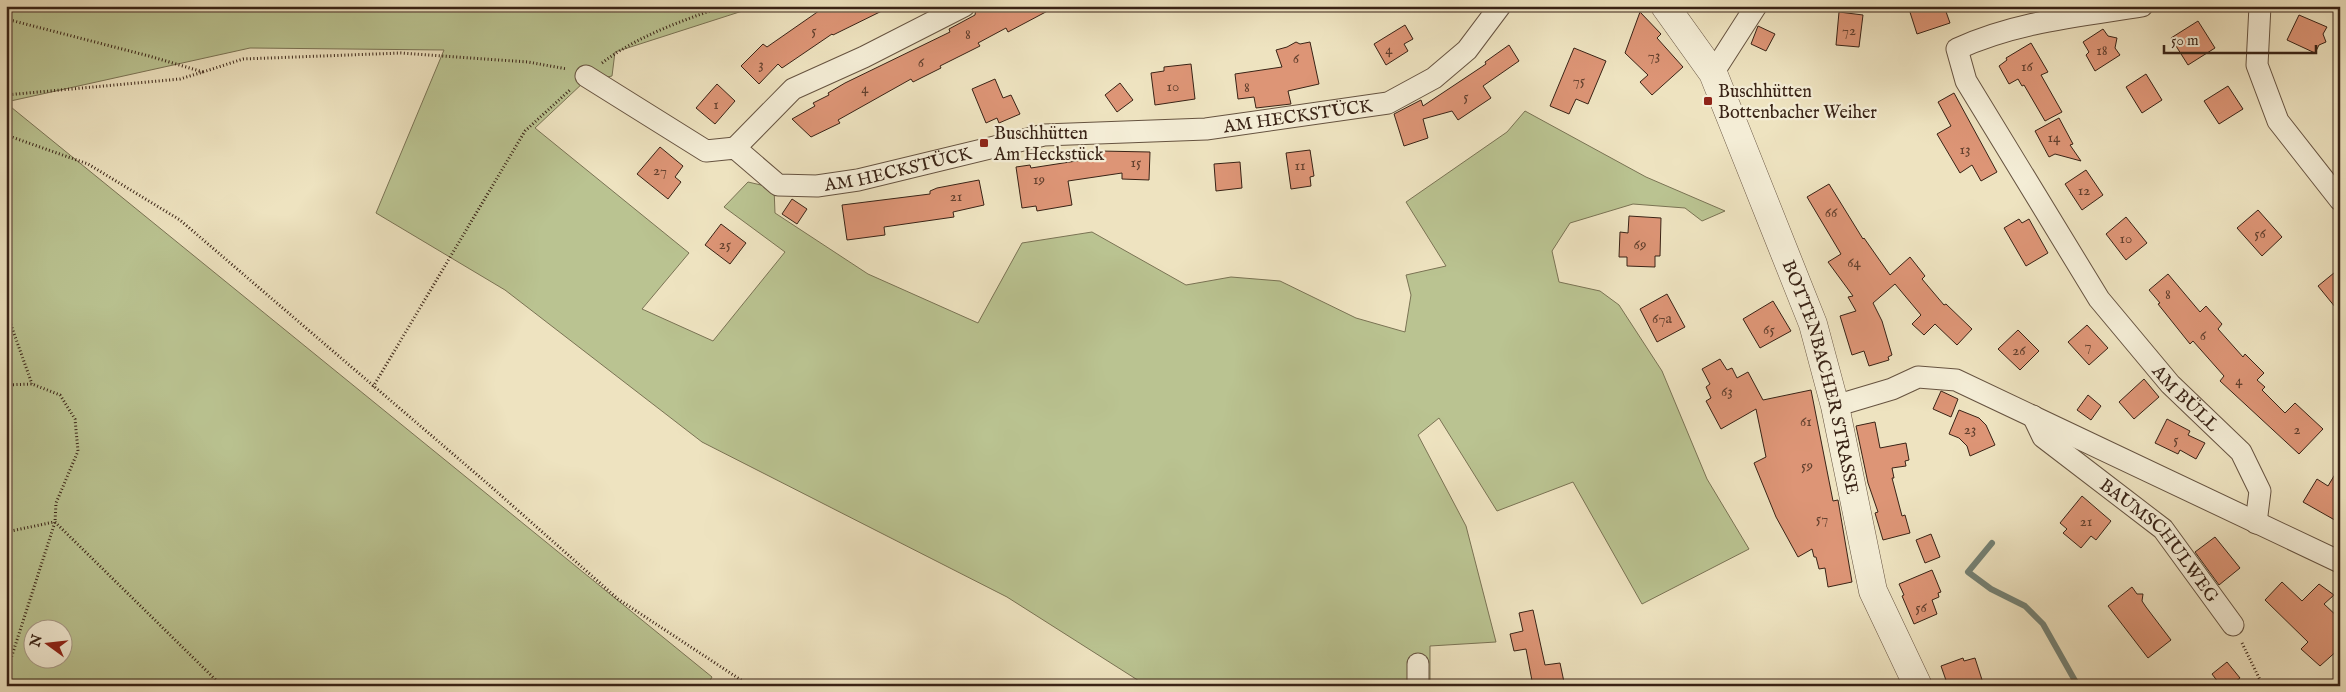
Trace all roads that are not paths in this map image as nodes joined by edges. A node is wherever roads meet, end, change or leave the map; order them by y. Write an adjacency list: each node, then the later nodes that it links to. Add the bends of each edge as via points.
1 (964, 6): 9 (street, via 793,89)
2 (1500, 6): 9 (street, AM HECKSTÜCK, via 1467,50 1434,78 1388,103 1206,129 1044,135 858,180 817,186 778,185)
3 (1665, 6): 8 (street, BOTTENBACHER STRASSE)
4 (1756, 6): 8 (street)
5 (2142, 6): 13 (street, AM BÜLL, via 2038,22 1979,39 1957,49 1966,81 2099,299 2170,384 2241,452 2260,491)
6 (2260, 6): 10 (street, via 2257,65 2278,121)
7 (586, 70): 9 (street, via 706,151)
8 (1713, 73): 11 (street, BOTTENBACHER STRASSE, via 1812,324)
9 (734, 148)
10 (2340, 200)
11 (1835, 406): 12 (street, via 1918,378 1956,380); 18 (street, BOTTENBACHER STRASSE, via 1873,590)
12 (2033, 416): 13 (street); 15 (street, BAUMSCHULWEG, via 2043,437 2163,529)
13 (2256, 523): 14 (street)
14 (2340, 562)
15 (2233, 625)
16 (1418, 664): 17 (street)
17 (1418, 686)
18 (1918, 686)

